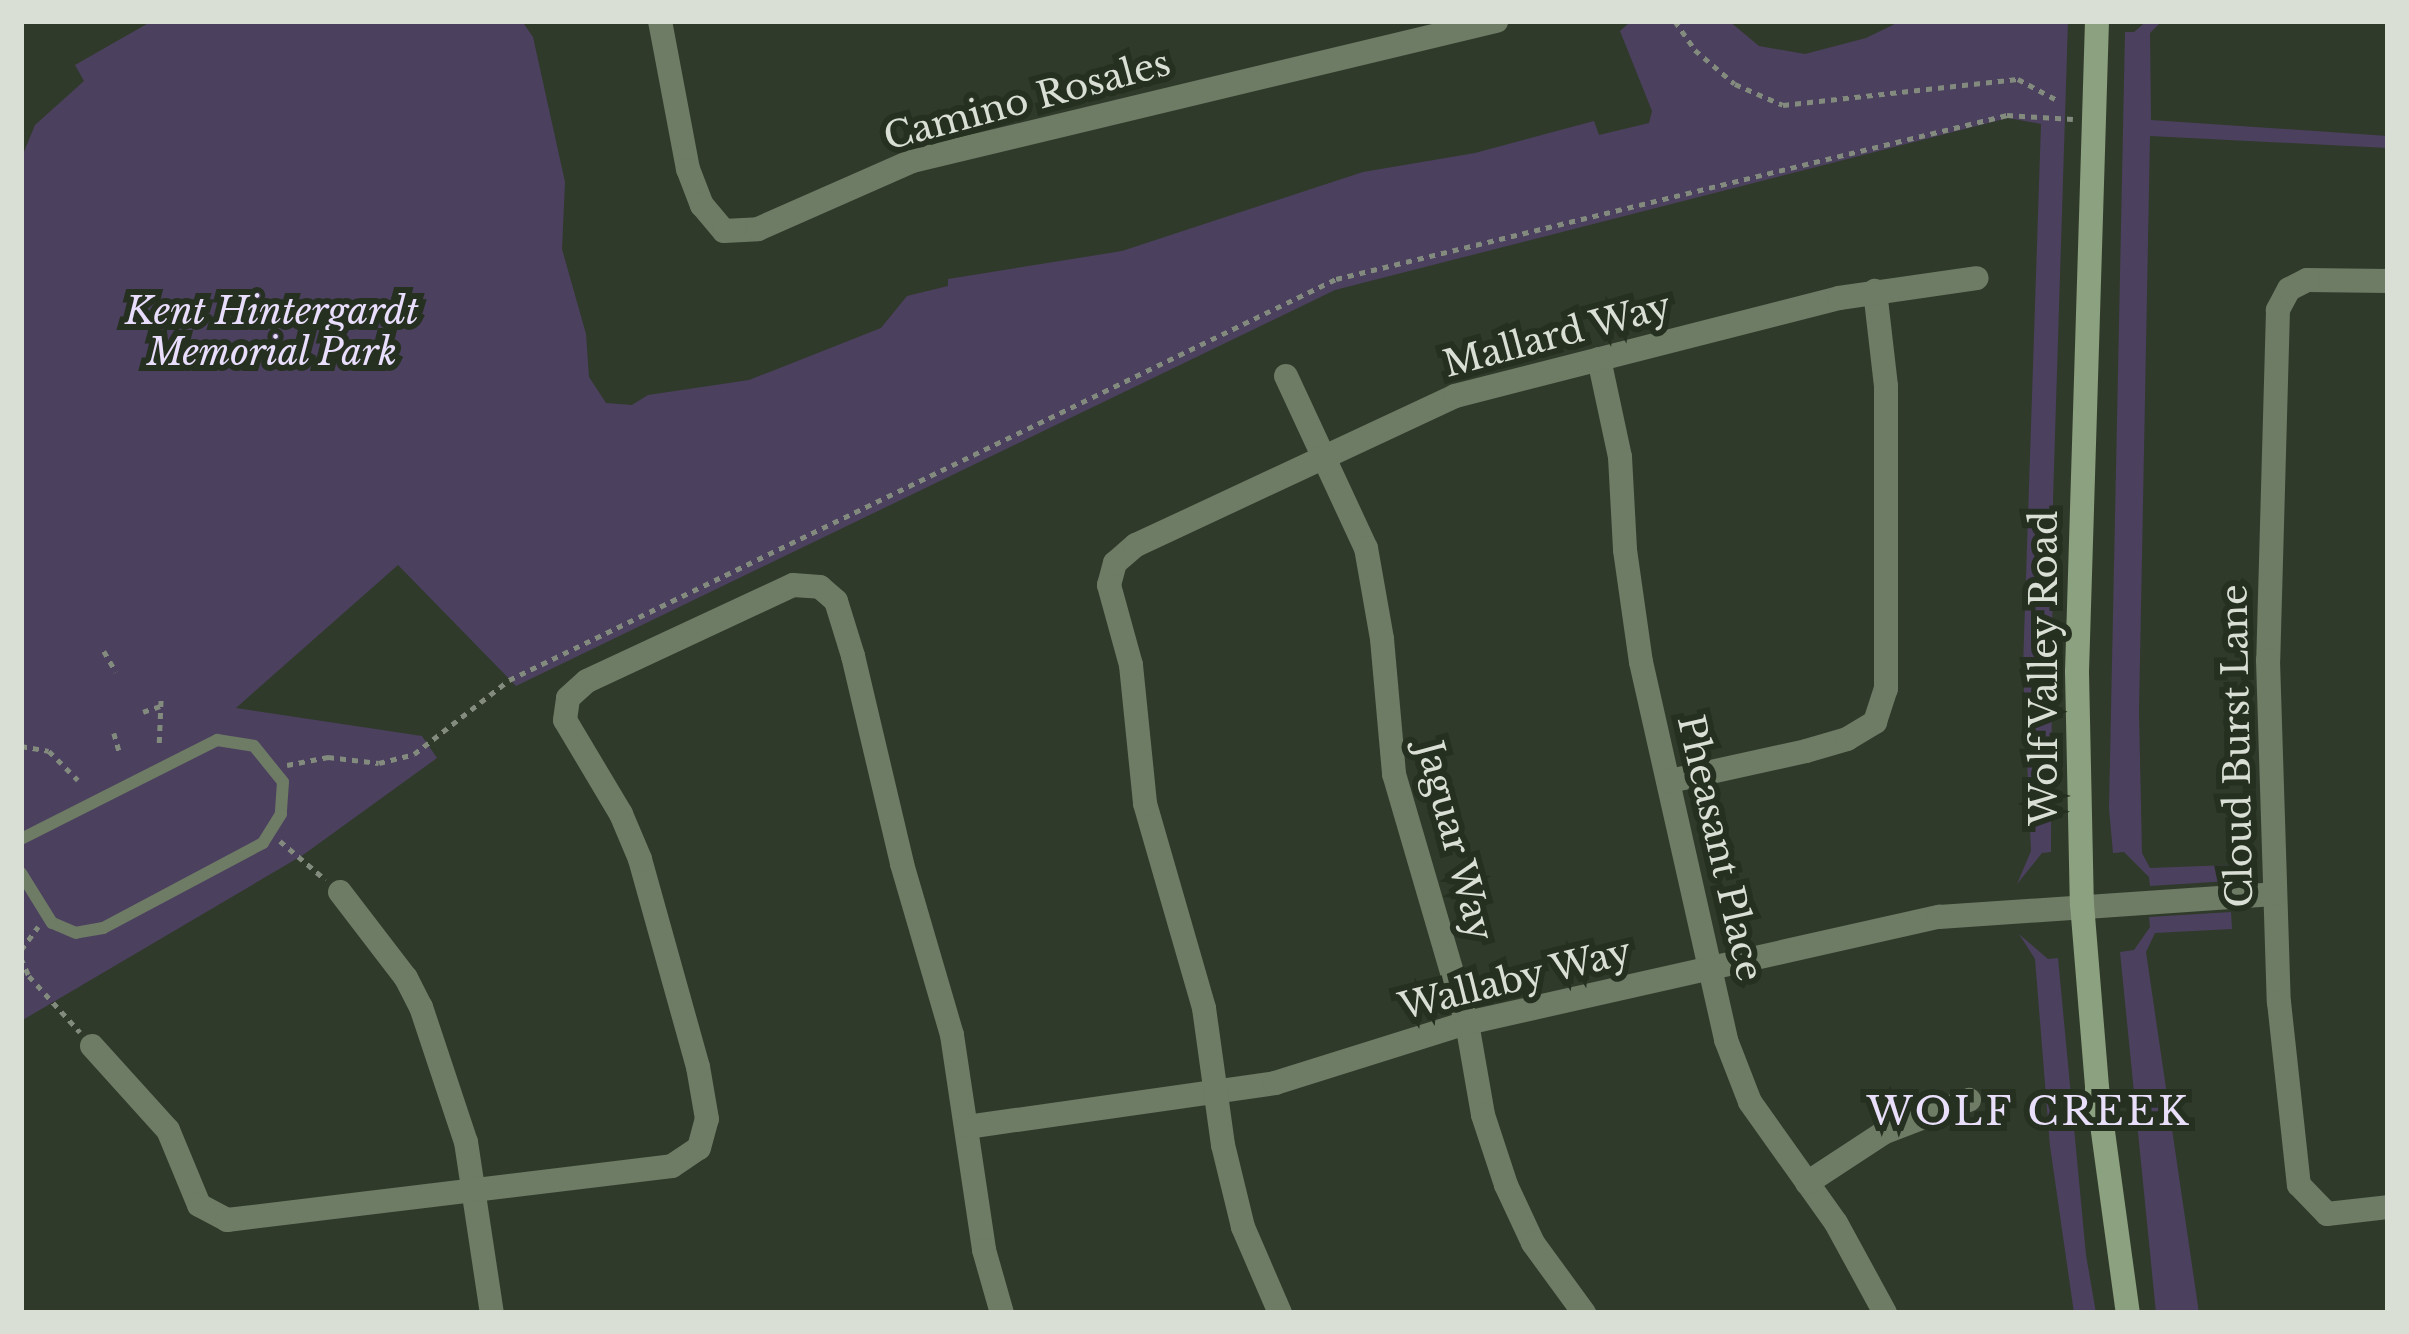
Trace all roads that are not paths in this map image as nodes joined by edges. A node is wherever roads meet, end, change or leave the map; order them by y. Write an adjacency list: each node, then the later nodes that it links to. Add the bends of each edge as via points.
1 (660, 21): 4 (street, Camino Rosales, via 688,170 724,231 758,229 912,161)
2 (1496, 21): 4 (street, Camino Rosales)
3 (2097, 21): 16 (main road, Wolf Valley Road, via 2078,673)
4 (1467, 24)
5 (1977, 278): 7 (street, Mallard Way)
6 (2388, 281): 15 (street, Cloud Burst Lane, via 2327,277 2289,289 2273,337)
7 (1875, 291): 8 (street, Mallard Way); 11 (street, via 1886,386 1886,689 1875,722 1806,752)
8 (1599, 359): 10 (street, Mallard Way, via 1455,396); 11 (street, Pheasant Place, via 1620,458 1641,662)
9 (1286, 376): 10 (street, Jaguar Way)
10 (1325, 458): 18 (street, Jaguar Way, via 1374,581 1394,774); 20 (street, Mallard Way, via 1136,545 1115,562 1109,586 1131,665 1145,803 1204,1008)
11 (1670, 782): 17 (street, Pheasant Place)
12 (21, 839): 13 (lane, via 208,742 254,746 275,767 284,796 270,834 103,928 76,933 45,918)
13 (21, 873)
14 (340, 892): 24 (street, via 422,1007)
15 (2274, 894): 16 (street, Wallaby Way); 25 (street, Cloud Burst Lane, via 2299,1185 2327,1214)
16 (2081, 904): 17 (street, Wallaby Way, via 1939,917); 31 (main road, Wolf Valley Road)
17 (1710, 969): 18 (street, Wallaby Way); 23 (street, Pheasant Place, via 1743,1086)
18 (1467, 1023): 20 (street, Wallaby Way, via 1275,1083); 29 (street, Jaguar Way, via 1505,1185 1533,1243)
19 (92, 1046): 24 (street, via 148,1102 200,1205 214,1216 283,1215)
20 (1217, 1092): 22 (street, Wallaby Way); 28 (street, via 1243,1227)
21 (1970, 1100): 23 (street, via 1886,1132)
22 (967, 1127): 24 (street, via 952,1035 836,601 820,587 793,585 587,680 568,698 565,720 640,860 698,1066 707,1119 699,1148 672,1166); 27 (street, via 984,1250)
23 (1807, 1183): 30 (street, Pheasant Place)
24 (475, 1186): 26 (street)
25 (2388, 1207)
26 (492, 1313)
27 (1002, 1313)
28 (1280, 1313)
29 (1585, 1313)
30 (1885, 1313)
31 (2128, 1313)

